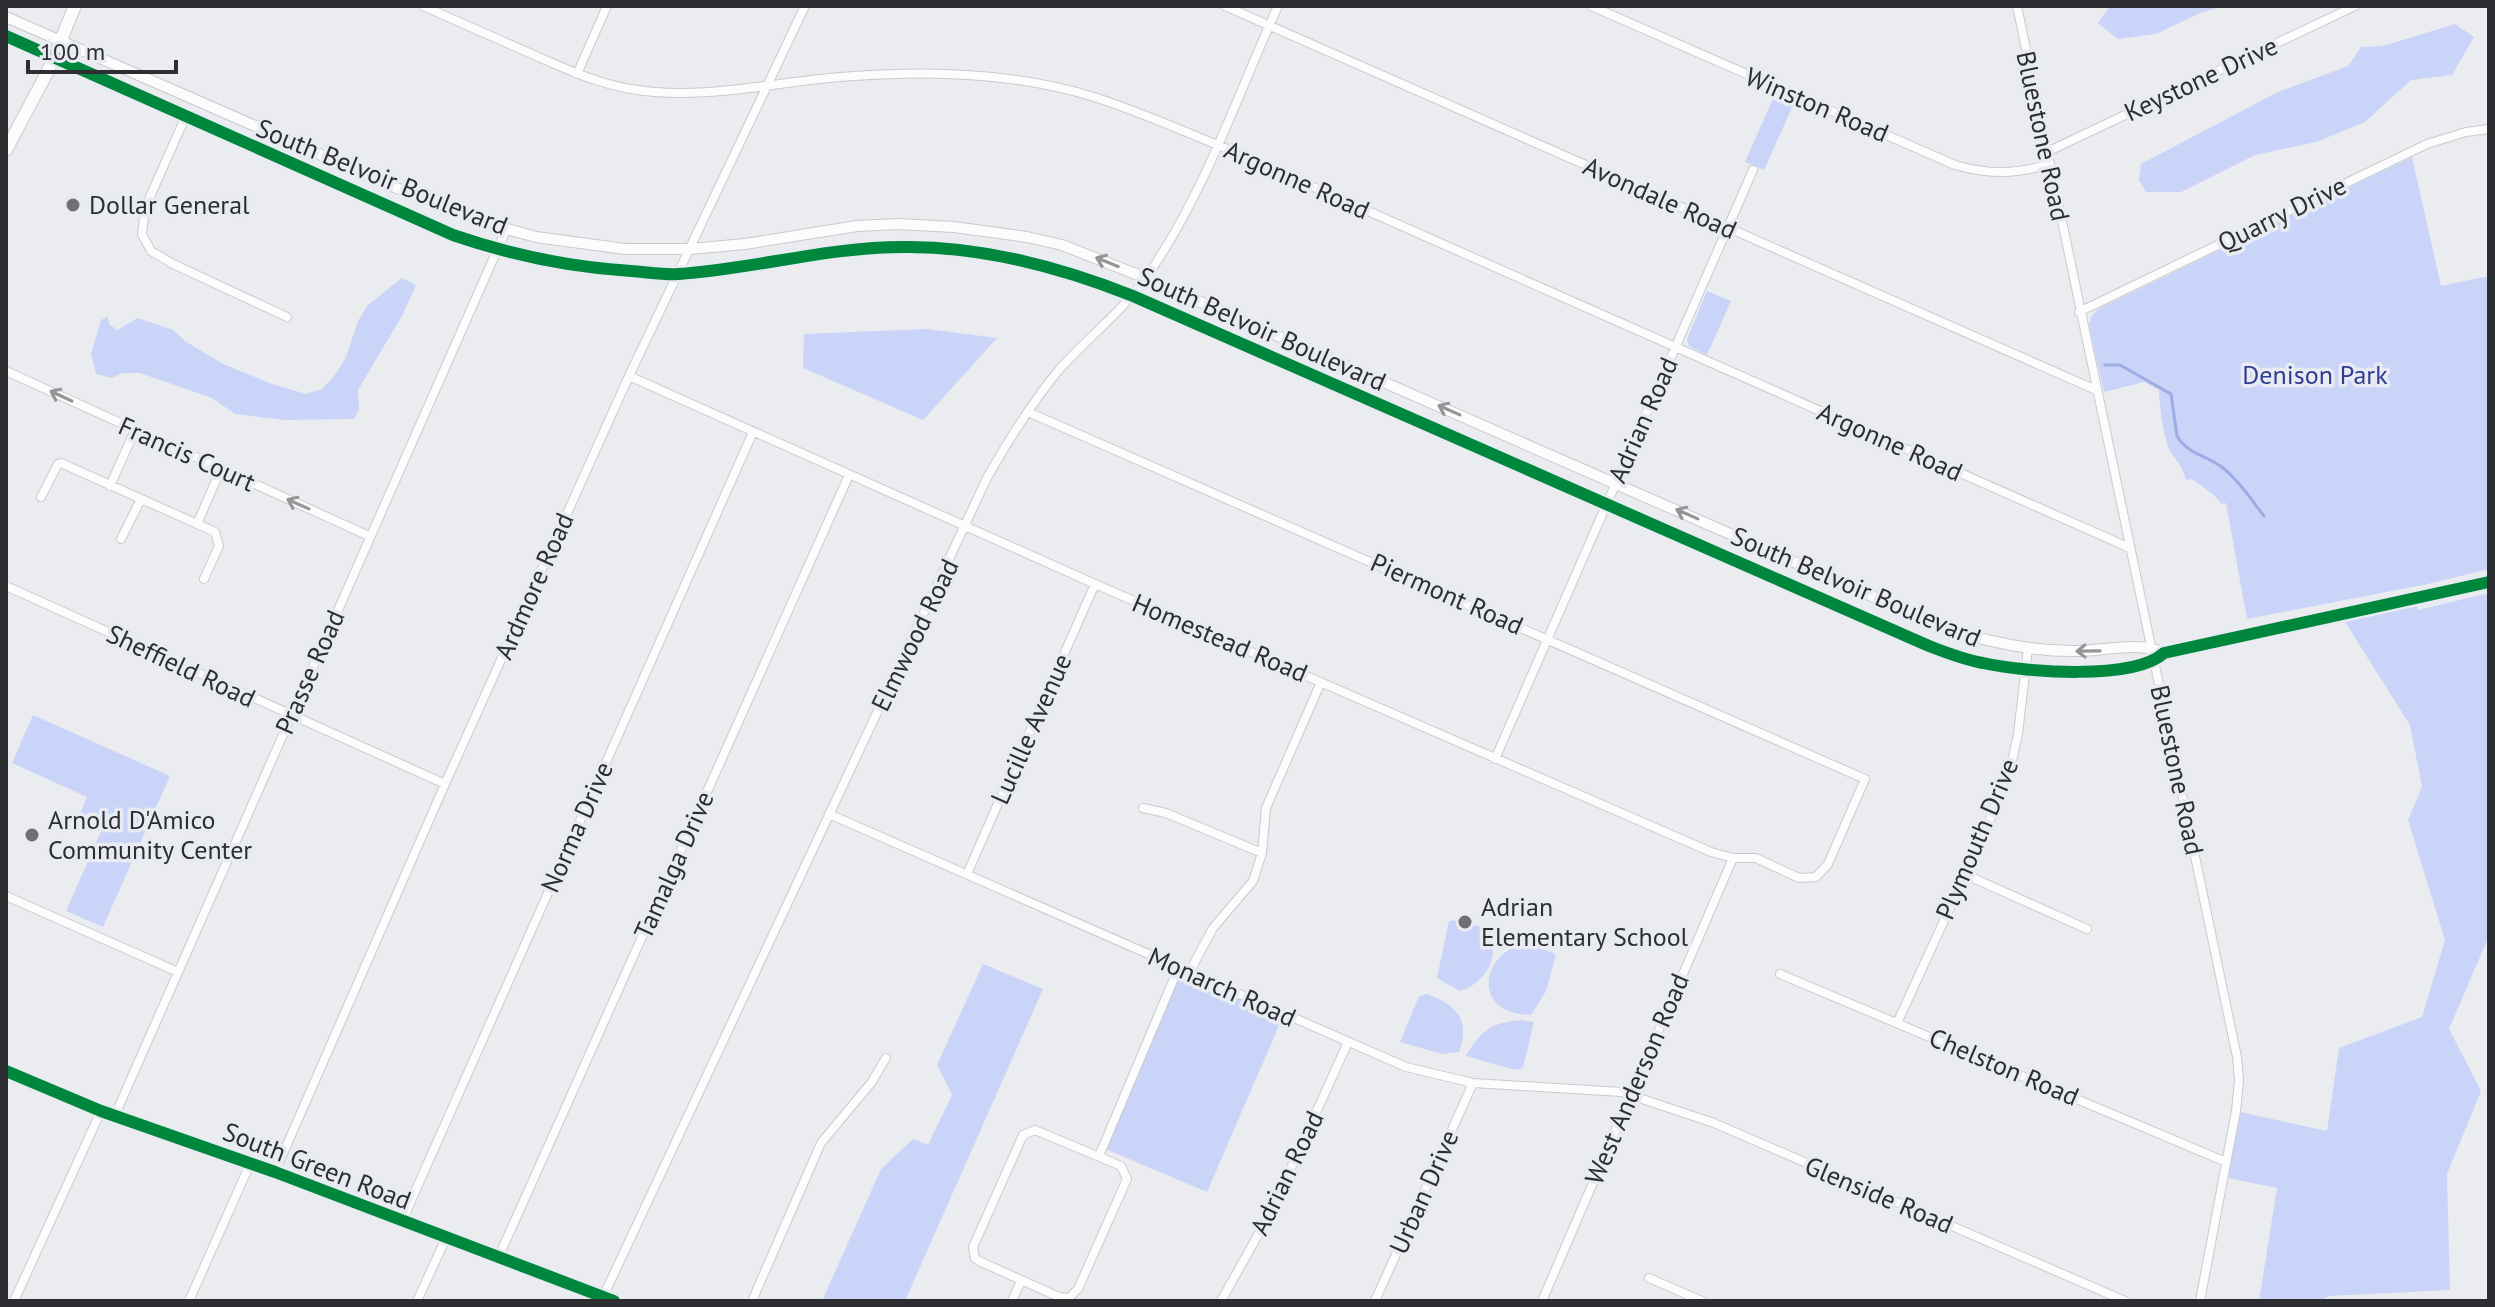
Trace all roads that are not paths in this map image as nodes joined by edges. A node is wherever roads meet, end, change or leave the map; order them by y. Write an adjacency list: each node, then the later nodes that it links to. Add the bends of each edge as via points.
1 (75, 6): 13 (main road)
2 (423, 6): 15 (street, Argonne Road)
3 (607, 6): 15 (street)
4 (805, 6): 16 (street, Ardmore Road)
5 (1225, 6): 11 (street, Avondale Road)
6 (1278, 6): 11 (street, Elmwood Road)
7 (1591, 6): 22 (street, Winston Road, via 1955,165 2009,173)
8 (2017, 6): 21 (street, Bluestone Road)
9 (2355, 6): 21 (street, Keystone Drive)
10 (6, 17): 13 (street, South Belvoir Boulevard)
11 (1269, 25): 19 (street, Elmwood Road); 24 (street, Avondale Road)
12 (6, 36): 14 (street, South Belvoir Boulevard)
13 (60, 42): 14 (main road); 25 (street, South Belvoir Boulevard)
14 (53, 58): 17 (street, South Belvoir Boulevard); 20 (main road)
15 (577, 74): 16 (street, Argonne Road, via 666,93)
16 (768, 85): 19 (street, Argonne Road, via 911,72 1002,79 1092,97); 26 (street, Ardmore Road)
17 (185, 118): 27 (street, South Belvoir Boulevard); 32 (street, via 145,208 142,234 151,251 173,264)
18 (2489, 129): 31 (street, Quarry Drive, via 2427,144)
19 (1218, 145): 29 (street, Elmwood Road); 33 (street, Argonne Road)
20 (6, 150)
21 (2047, 152): 22 (street, Bluestone Road)
22 (2050, 164): 31 (street, Bluestone Road)
23 (1753, 170): 24 (street, Adrian Road)
24 (1727, 228): 33 (street, Adrian Road); 36 (street, Avondale Road)
25 (506, 230): 26 (street, South Belvoir Boulevard, via 625,249); 27 (street, Prasse Road)
26 (690, 249): 28 (street, Ardmore Road); 29 (street, South Belvoir Boulevard, one-way to 26, via 1062,245 954,227 857,226)
27 (498, 251): 28 (street, South Belvoir Boulevard, via 609,270); 49 (street, Prasse Road)
28 (677, 274): 30 (street, South Belvoir Boulevard, via 865,248 937,248 1050,266); 35 (street, Ardmore Road)
29 (1146, 278): 30 (street, Elmwood Road); 42 (street, South Belvoir Boulevard, one-way to 29)
30 (1133, 296): 37 (street, Elmwood Road, via 1057,373); 46 (street, South Belvoir Boulevard)
31 (2079, 312): 36 (street, Bluestone Road)
32 (287, 317)
33 (1675, 348): 42 (street, Adrian Road); 51 (street, Argonne Road)
34 (6, 371): 38 (street, Francis Court, one-way to 34)
35 (629, 376): 39 (street, Homestead Road); 65 (street, Ardmore Road)
36 (2096, 390): 51 (street, Bluestone Road)
37 (1028, 412): 48 (street, Elmwood Road, via 987,478); 56 (street, Piermont Road)
38 (135, 430): 40 (street, Francis Court); 43 (street)
39 (753, 432): 41 (street, Homestead Road); 91 (street, Norma Drive)
40 (221, 469): 47 (street); 49 (street, Francis Court, one-way to 40)
41 (849, 475): 48 (street, Homestead Road); 93 (street, Tamalga Drive)
42 (1615, 483): 46 (street, Adrian Road); 58 (street, South Belvoir Boulevard, one-way to 42, via 1940,626)
43 (110, 486): 44 (street, via 61,463); 45 (street)
44 (41, 497)
45 (141, 499): 47 (street); 50 (street)
46 (1606, 504): 56 (street, Adrian Road); 61 (street, South Belvoir Boulevard, via 1929,646 1980,663)
47 (197, 524): 52 (street, via 215,532 219,541)
48 (967, 526): 54 (street, Homestead Road); 67 (street, Elmwood Road)
49 (369, 536): 63 (street, Prasse Road)
50 (121, 539)
51 (2130, 548): 57 (street, Bluestone Road)
52 (204, 579)
53 (2489, 582): 59 (street)
54 (1095, 584): 62 (street, Homestead Road); 70 (street, Lucille Avenue)
55 (6, 586): 63 (street, Sheffield Road)
56 (1548, 639): 64 (street, Adrian Road); 72 (street, Piermont Road, via 1865,779 1828,864)
57 (2151, 646): 58 (street, South Belvoir Boulevard, one-way to 58, via 2099,651); 59 (street); 60 (street, Bluestone Road)
58 (2028, 648): 61 (street, Plymouth Drive)
59 (2164, 653): 60 (street)
60 (2154, 662): 61 (street, South Belvoir Boulevard, via 2093,671); 88 (street, Bluestone Road, via 2237,1057 2239,1080)
61 (2025, 669): 71 (street, Plymouth Drive, via 2012,761)
62 (1321, 682): 64 (street, Homestead Road); 68 (street, via 1266,808)
63 (291, 716): 65 (street, Sheffield Road); 76 (street, Prasse Road)
64 (1495, 759): 69 (street, Homestead Road)
65 (445, 784): 90 (street, Ardmore Road)
66 (1143, 808): 68 (street)
67 (829, 814): 70 (street, Monarch Road); 96 (street, Elmwood Road)
68 (1262, 853): 77 (street, via 1253,881 1213,928)
69 (1733, 858): 72 (street, Homestead Road, via 1756,858 1799,878); 84 (street, West Anderson Road)
70 (967, 874): 75 (street, Monarch Road)
71 (1964, 874): 74 (street); 79 (street, Plymouth Drive)
72 (1816, 877)
73 (6, 896): 76 (street)
74 (2087, 929)
75 (1178, 969): 77 (street, Monarch Road); 87 (street)
76 (178, 972): 86 (street, Prasse Road)
77 (1189, 973): 80 (street, Monarch Road)
78 (1780, 974): 79 (street, Chelston Road)
79 (1898, 1021): 88 (street, Chelston Road)
80 (1348, 1042): 83 (street, Monarch Road, via 1406,1067); 102 (street, Adrian Road, via 1282,1190)
81 (886, 1058): 100 (street, via 821,1143)
82 (6, 1071): 85 (main road, South Green Road)
83 (1473, 1083): 84 (street, Monarch Road); 103 (street, Urban Drive)
84 (1632, 1094): 104 (street, West Anderson Road); 106 (street, Glenside Road, via 1714,1123)
85 (101, 1111): 86 (main road, South Green Road); 97 (street)
86 (115, 1115): 89 (main road, South Green Road)
87 (1099, 1156): 95 (street, via 1121,1166 1127,1179 1078,1289 1064,1299); 95 (street, via 1035,1130 1023,1135 973,1247 979,1261)
88 (2226, 1162): 107 (street, Bluestone Road)
89 (250, 1164): 90 (main road, South Green Road); 98 (street)
90 (275, 1172): 91 (main road, South Green Road)
91 (402, 1221): 92 (main road, South Green Road)
92 (446, 1238): 93 (main road, South Green Road); 99 (street)
93 (499, 1256): 96 (main road, South Green Road)
94 (1649, 1278): 105 (street)
95 (1021, 1281): 101 (street)
96 (608, 1299)
97 (14, 1301)
98 (189, 1301)
99 (417, 1301)
100 (752, 1301)
101 (1012, 1301)
102 (1221, 1301)
103 (1375, 1301)
104 (1542, 1301)
105 (1702, 1301)
106 (2125, 1301)
107 (2200, 1301)

